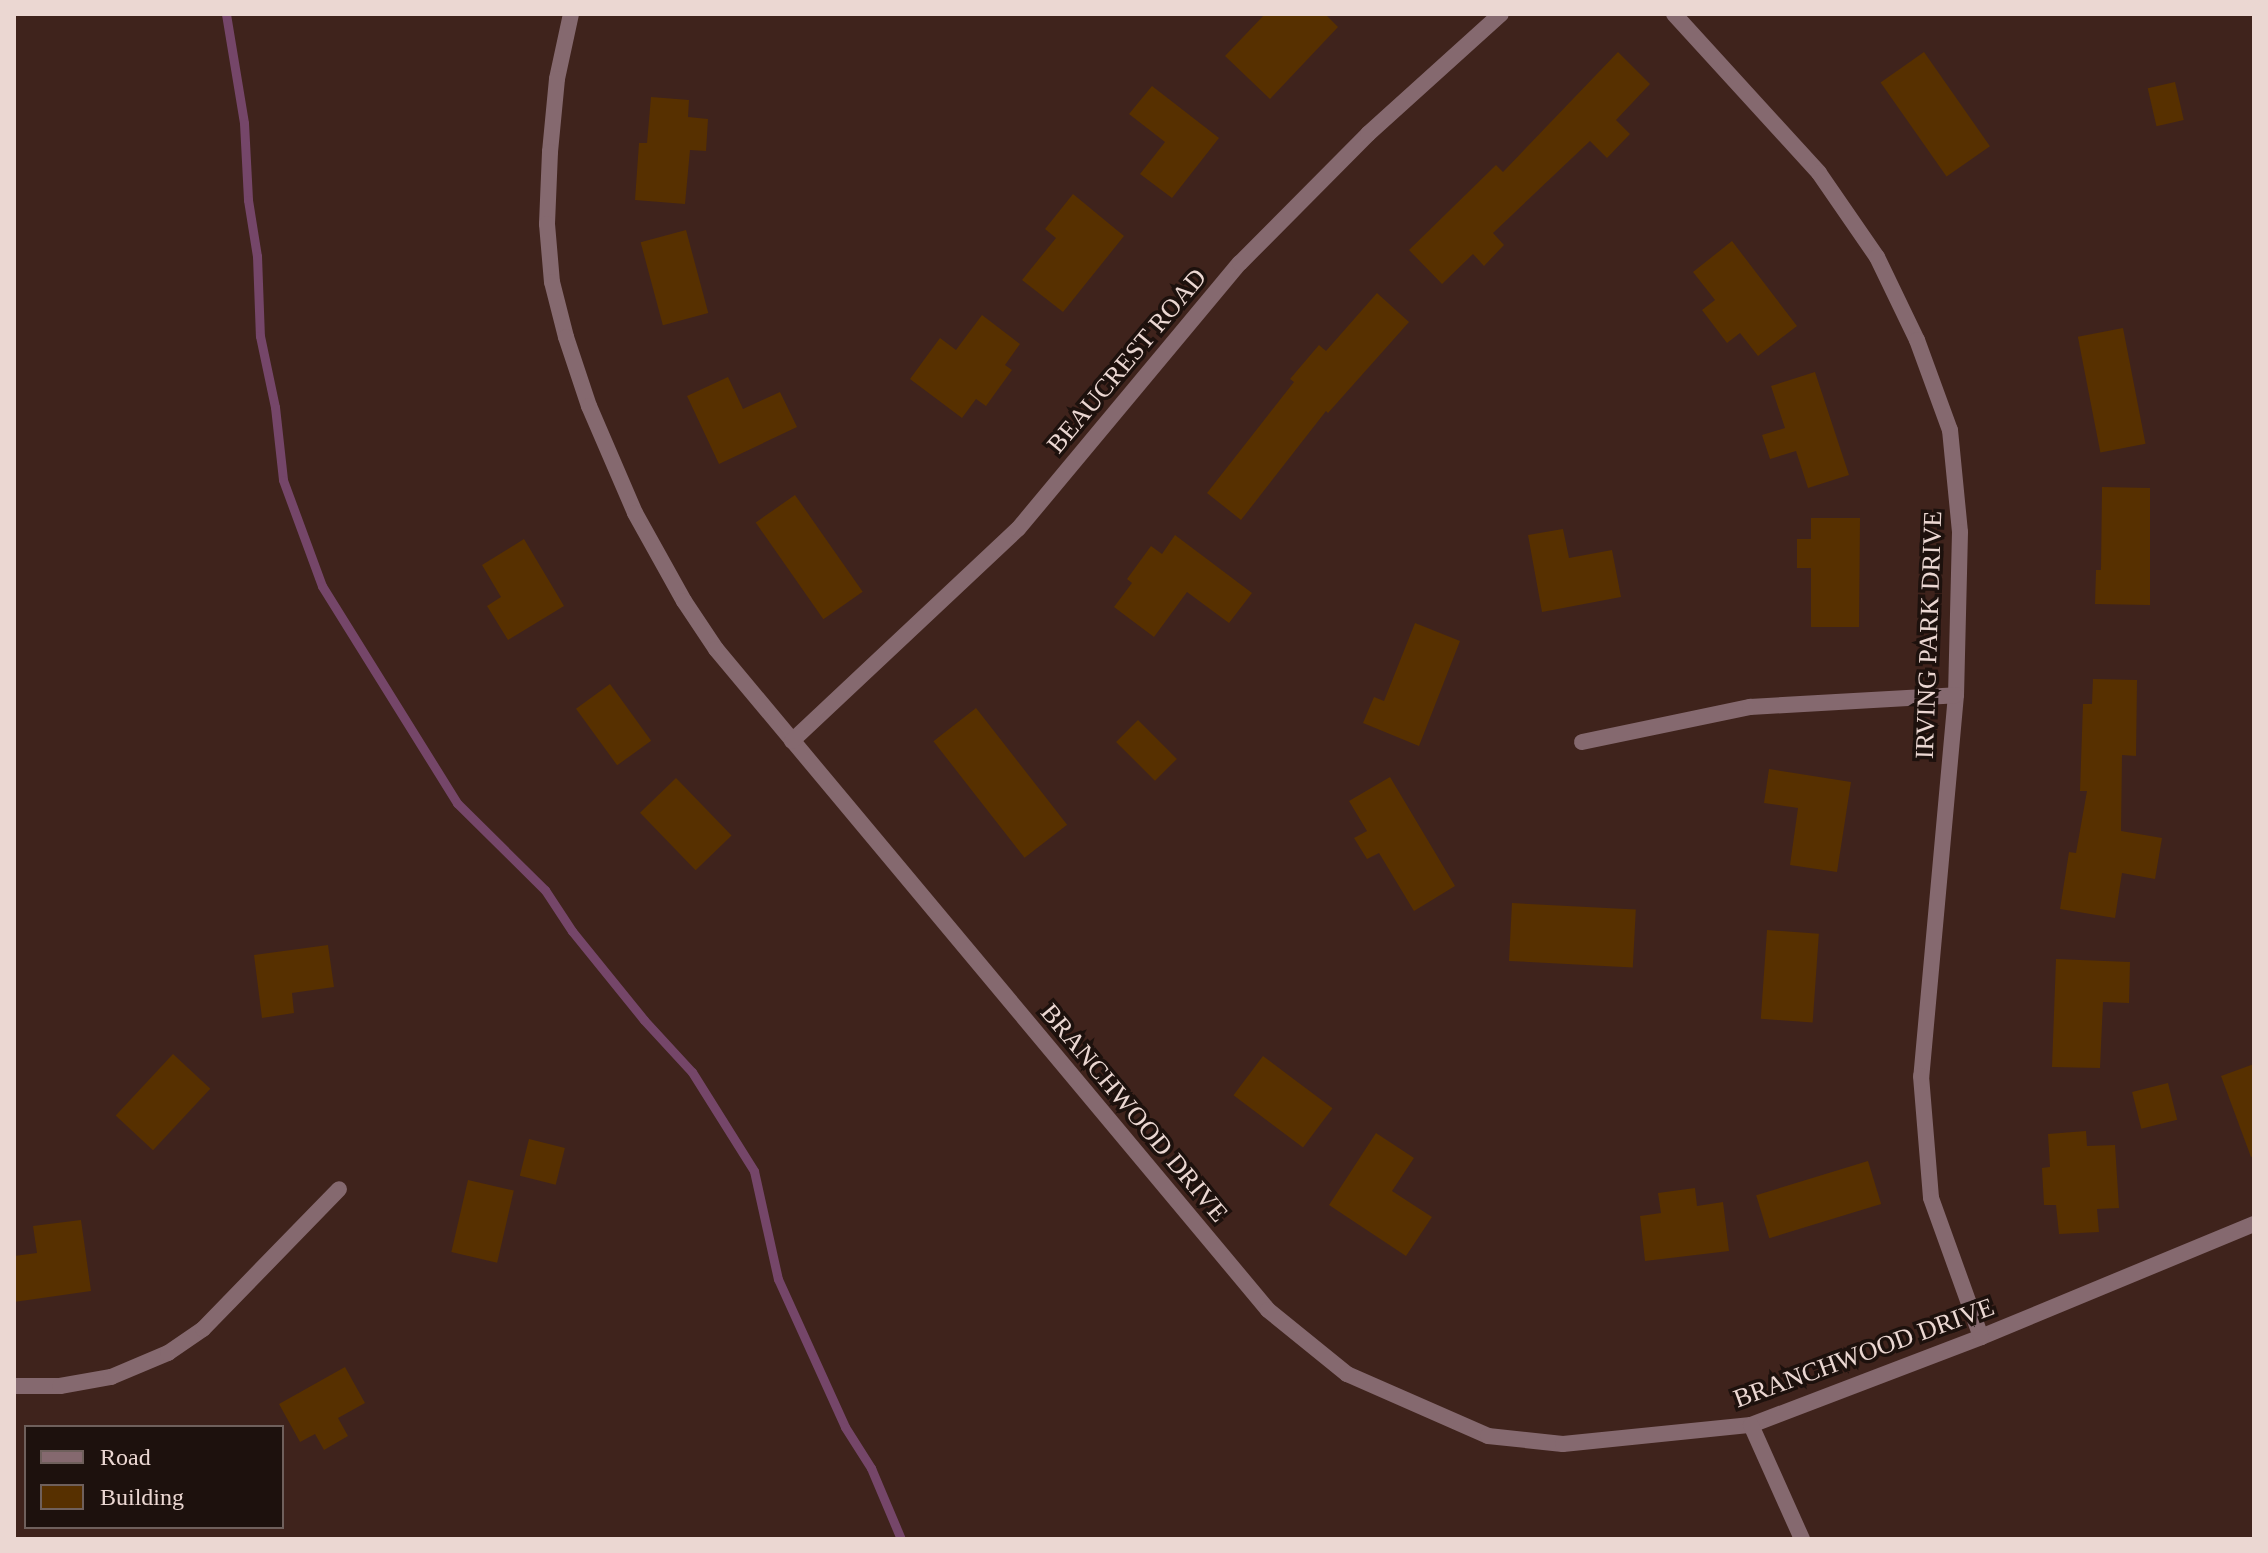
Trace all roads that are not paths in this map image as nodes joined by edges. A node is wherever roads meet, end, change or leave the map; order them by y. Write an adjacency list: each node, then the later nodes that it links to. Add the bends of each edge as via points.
1 (571, 14): 5 (street, BRANCHWOOD DRIVE, via 557,79 547,224 552,282 566,337 635,513 677,589 716,649)
2 (1501, 14): 5 (street, BEAUCREST ROAD, via 1368,134 1240,263 1018,529)
3 (1674, 14): 4 (street, IRVING PARK DRIVE, via 1819,173 1877,257 1917,340 1950,430 1960,532)
4 (1956, 695): 6 (street, via 1750,707); 9 (street, IRVING PARK DRIVE, via 1921,1076 1931,1198)
5 (792, 741): 11 (street, BRANCHWOOD DRIVE, via 1268,1310 1347,1374 1488,1436 1563,1444)
6 (1582, 742)
7 (339, 1189): 10 (street, via 203,1329 168,1353 111,1377 60,1386)
8 (2254, 1224): 9 (street, BRANCHWOOD DRIVE)
9 (1981, 1337): 11 (street, BRANCHWOOD DRIVE)
10 (14, 1386)
11 (1751, 1425): 12 (street)
12 (1802, 1539)

